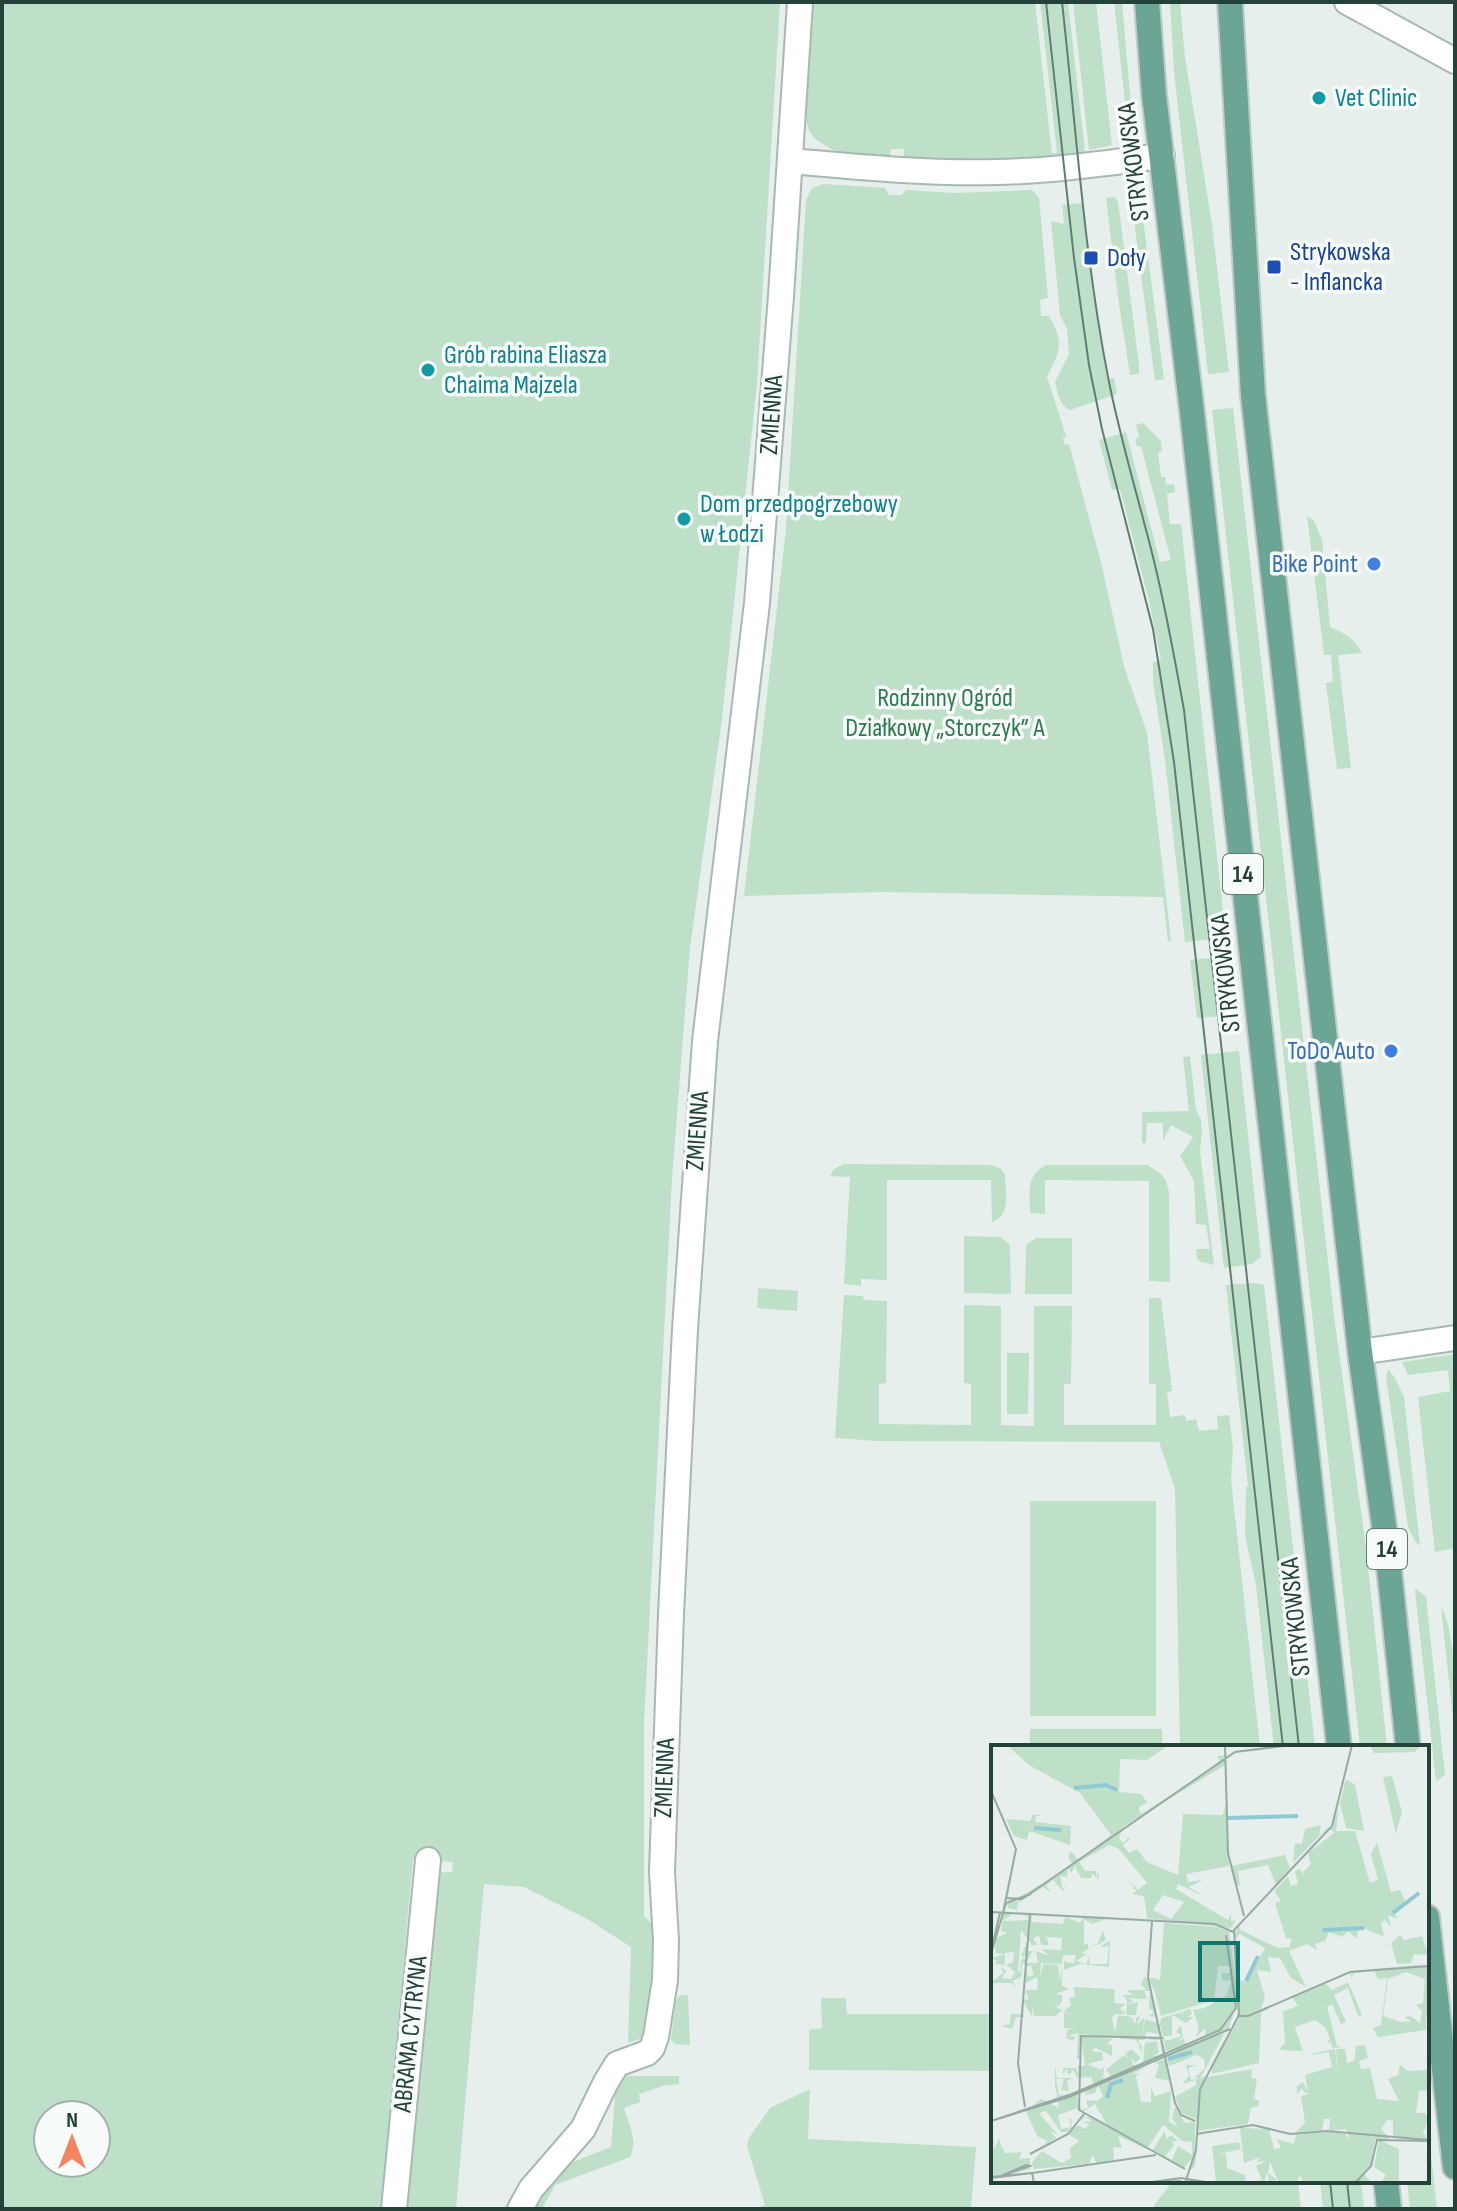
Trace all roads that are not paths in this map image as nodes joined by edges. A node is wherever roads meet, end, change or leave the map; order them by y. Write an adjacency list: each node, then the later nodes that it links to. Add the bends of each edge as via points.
1 (800, 2): 7 (street, ZMIENNA)
2 (1147, 2): 6 (main road, STRYKOWSKA / 14)
3 (1230, 2): 9 (main road, 14, via 1253,395)
4 (1347, 2): 5 (street)
5 (1455, 61)
6 (1162, 156): 7 (street, via 997,172); 10 (main road, STRYKOWSKA / 14)
7 (790, 161): 17 (street, ZMIENNA, via 757,603 705,1041 685,1329 662,1857 665,1980 652,2048 617,2064 583,2129)
8 (1455, 1338): 9 (street)
9 (1360, 1352): 11 (main road, 14)
10 (1339, 1745)
11 (1408, 1745)
12 (428, 1860): 16 (street, ABRAMA CYTRYNA)
13 (1429, 1935): 14 (main road)
14 (1455, 2167)
15 (1386, 2183): 18 (main road)
16 (394, 2209)
17 (520, 2209)
18 (1389, 2209)

